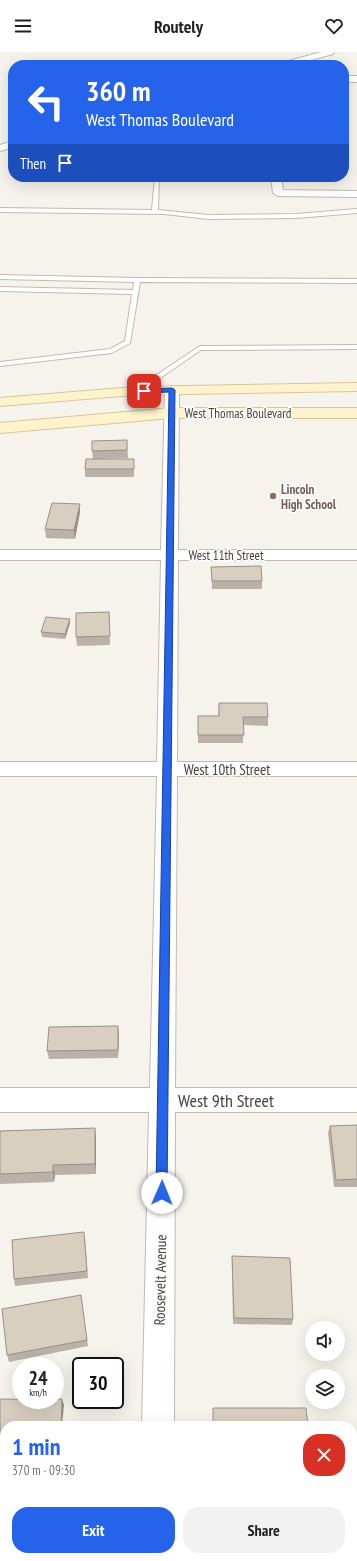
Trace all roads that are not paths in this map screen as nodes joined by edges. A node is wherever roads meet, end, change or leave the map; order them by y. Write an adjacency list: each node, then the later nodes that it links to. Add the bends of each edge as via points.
1 (330, 52): 2 (street)
2 (302, 60)
3 (157, 182): 8 (lane)
4 (277, 182): 5 (street, via 278,194)
5 (357, 194)
6 (0, 210): 8 (lane)
7 (357, 211): 8 (lane, via 289,216 208,217)
8 (155, 212)
9 (0, 277): 10 (lane)
10 (137, 280): 11 (lane); 13 (lane)
11 (357, 281)
12 (0, 290): 13 (lane)
13 (135, 292): 15 (lane, via 128,342 112,351)
14 (357, 347): 17 (lane, via 200,348 157,377)
15 (0, 364)
16 (357, 387): 17 (street, West Thomas Boulevard)
17 (163, 390): 18 (street, West Thomas Boulevard); 19 (street, Roosevelt Avenue)
18 (0, 402)
19 (171, 413): 20 (street, West Thomas Boulevard); 21 (street, West Thomas Boulevard); 23 (street, Roosevelt Avenue)
20 (357, 413)
21 (0, 428)
22 (0, 555): 23 (street, West 11th Street)
23 (170, 555): 24 (street, West 11th Street); 27 (street, Roosevelt Avenue)
24 (357, 555)
25 (357, 768): 27 (street, West 10th Street)
26 (0, 769): 27 (street, West 10th Street)
27 (167, 769): 29 (street, Roosevelt Avenue)
28 (0, 1100): 29 (street, West 9th Street)
29 (163, 1100): 30 (street, West 9th Street); 31 (street, Roosevelt Avenue)
30 (357, 1100)
31 (158, 1421)

